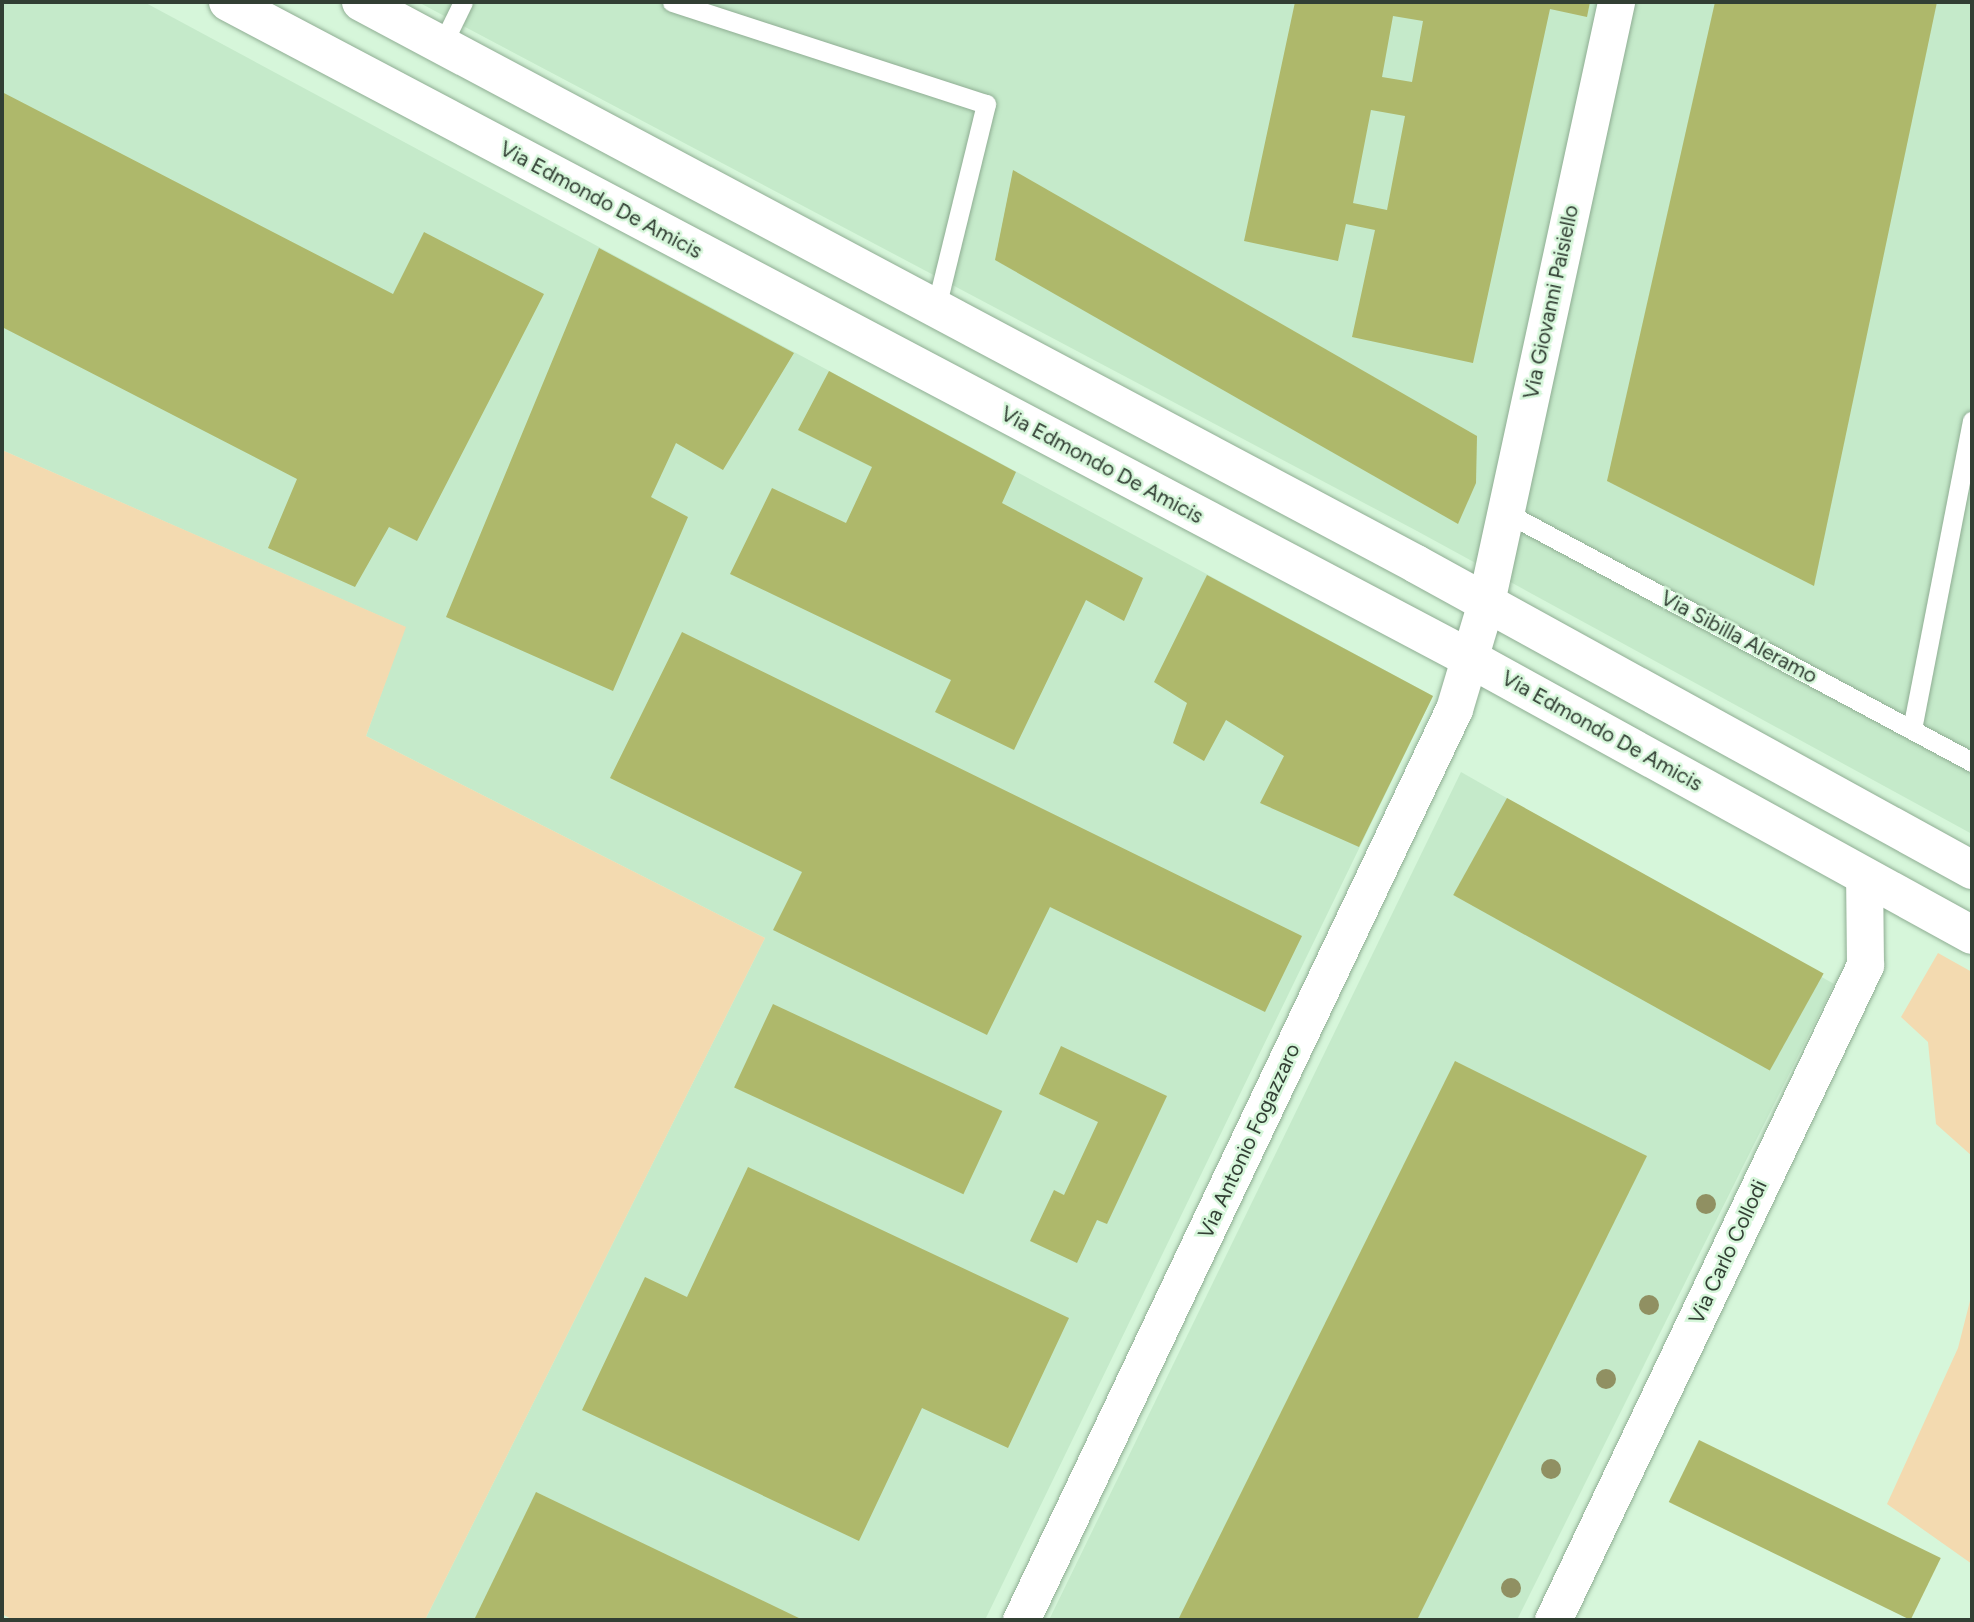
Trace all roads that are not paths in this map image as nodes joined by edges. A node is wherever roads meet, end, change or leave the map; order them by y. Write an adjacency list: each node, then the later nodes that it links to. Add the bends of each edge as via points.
1 (228, 2): 11 (main road, Via Edmondo De Amicis)
2 (361, 2): 6 (main road)
3 (463, 2): 6 (lane)
4 (672, 2): 7 (lane, via 986,104)
5 (1616, 2): 9 (street, Via Giovanni Paisiello)
6 (442, 45): 7 (main road)
7 (936, 308): 10 (main road)
8 (1972, 421): 12 (lane)
9 (1505, 512): 10 (street, Via Giovanni Paisiello); 12 (lane, Via Sibilla Aleramo)
10 (1486, 602): 11 (street, Via Antonio Fogazzaro); 14 (main road)
11 (1469, 658): 15 (main road, Via Edmondo De Amicis); 17 (street, Via Antonio Fogazzaro, via 1441,737)
12 (1912, 729): 13 (lane, Via Sibilla Aleramo)
13 (1972, 762)
14 (1972, 870)
15 (1864, 876): 16 (main road, Via Edmondo De Amicis); 18 (street, Via Carlo Collodi, via 1865,965)
16 (1972, 935)
17 (1021, 1620)
18 (1553, 1620)

